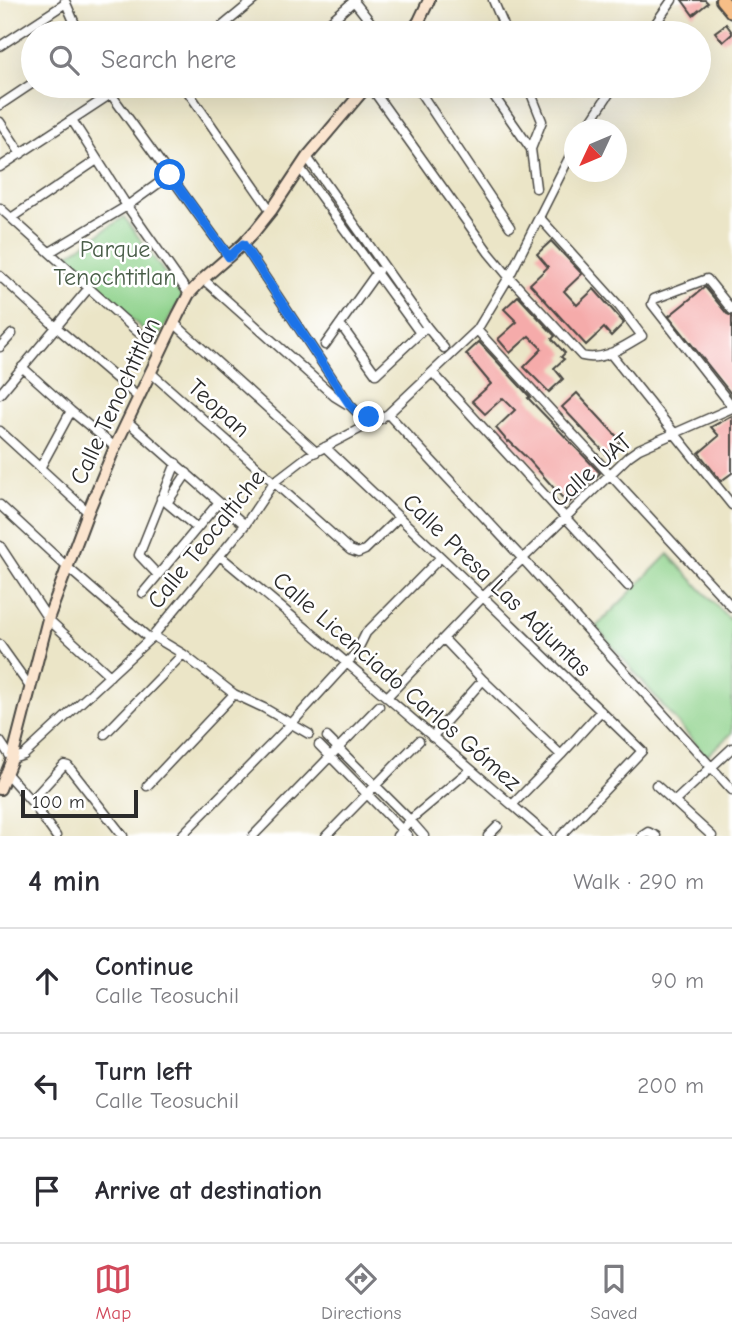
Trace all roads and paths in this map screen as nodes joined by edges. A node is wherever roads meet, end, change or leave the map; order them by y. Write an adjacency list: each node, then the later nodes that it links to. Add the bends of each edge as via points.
1 (254, 0): 11 (street)
2 (354, 0): 12 (street); 13 (street)
3 (429, 0): 14 (street)
4 (493, 0): 15 (street)
5 (672, 0): 16 (street)
6 (722, 0): 8 (main road)
7 (66, 2): 9 (street); 10 (street)
8 (732, 12)
9 (38, 21)
10 (74, 21)
11 (231, 21)
12 (330, 21)
13 (370, 21)
14 (419, 21)
15 (502, 21)
16 (657, 21)
17 (21, 32): 18 (street)
18 (0, 46)
19 (21, 91): 29 (street)
20 (105, 98): 31 (street)
21 (114, 98): 40 (street)
22 (192, 98): 46 (street)
23 (359, 98): 35 (street, Calle Tenochtitlán)
24 (378, 98): 56 (street)
25 (424, 98): 49 (street)
26 (495, 98): 33 (street)
27 (533, 98): 33 (street, via 542,121)
28 (606, 98): 30 (street)
29 (0, 105)
30 (592, 119)
31 (72, 120): 34 (street); 36 (street)
32 (0, 122): 34 (street)
33 (531, 149): 43 (street)
34 (20, 153): 37 (street)
35 (307, 157): 38 (street, Calle Tenochtitlán); 41 (street)
36 (97, 160): 44 (street); 48 (street)
37 (0, 167)
38 (300, 168): 42 (street); 46 (street, Calle Tenochtitlán)
39 (564, 170): 47 (street, Calle Teocaltiche)
40 (170, 175): 44 (street); 52 (street)
41 (324, 181): 42 (street); 53 (street)
42 (314, 188): 54 (street)
43 (536, 188)
44 (127, 206): 51 (street); 59 (street)
45 (0, 208): 48 (street)
46 (271, 211): 50 (street, Calle Tenochtitlán)
47 (540, 217): 56 (street, Calle Teocaltiche); 71 (street, via 642,336)
48 (12, 218): 51 (street)
49 (510, 227)
50 (243, 244): 52 (street, Calle Tenochtitlán); 77 (street)
51 (50, 252): 58 (street)
52 (229, 257): 57 (street, Calle Tenochtitlán)
53 (382, 264): 54 (street); 64 (street)
54 (376, 274): 62 (street); 64 (street)
55 (0, 276): 63 (street)
56 (509, 277): 65 (street, Calle Teocaltiche); 71 (street, via 582,356)
57 (203, 279): 59 (street, Calle Tenochtitlán); 77 (street, via 334,396)
58 (88, 289): 63 (street); 70 (street)
59 (189, 294): 61 (street, Calle Tenochtitlán)
60 (732, 310): 78 (street, via 704,280 654,299 652,304)
61 (174, 323): 70 (street, Calle Tenochtitlán); 86 (street)
62 (340, 324): 64 (street, via 376,374); 67 (street)
63 (56, 327): 72 (street); 76 (street)
64 (423, 330): 69 (street)
65 (477, 330): 74 (street, Calle Teocaltiche); 90 (street)
66 (12, 334): 68 (street)
67 (325, 345)
68 (0, 347)
69 (444, 348)
70 (160, 352): 73 (street, Calle Tenochtitlán)
71 (610, 353): 83 (street)
72 (22, 367): 75 (street); 79 (street)
73 (150, 372): 76 (street, Calle Tenochtitlán); 91 (street, Teopan)
74 (433, 373): 80 (street, Calle Teocaltiche); 97 (street)
75 (0, 394)
76 (138, 397): 81 (street, Calle Tenochtitlán)
77 (350, 405): 80 (street, via 358,413)
78 (732, 407): 83 (street, Calle UAT)
79 (71, 411): 84 (street); 88 (street)
80 (384, 417): 85 (street, Calle Teocaltiche); 104 (street)
81 (127, 421): 84 (street, Calle Tenochtitlán); 87 (street)
82 (0, 430): 88 (street)
83 (675, 433): 90 (street, Calle UAT, via 633,452); 95 (street)
84 (115, 447): 96 (street, Calle Tenochtitlán)
85 (325, 447): 86 (street, Calle Teocaltiche); 98 (street, Calle Presa Las Adjuntas)
86 (316, 452): 91 (street, Calle Teocaltiche)
87 (176, 463): 89 (street); 92 (street)
88 (40, 468): 96 (street)
89 (187, 473): 92 (street); 93 (street)
90 (609, 473): 97 (street, Calle UAT); 110 (street)
91 (274, 482): 98 (street, Teopan, via 358,553); 99 (street, Calle Teocaltiche)
92 (164, 500): 100 (street); 106 (street, via 139,555)
93 (219, 502): 99 (street); 100 (street)
94 (0, 505): 105 (street)
95 (732, 505)
96 (88, 512): 105 (street, Calle Tenochtitlán)
97 (565, 516): 104 (street, Calle UAT); 107 (street)
98 (399, 517): 103 (street, Calle Presa Las Adjuntas)
99 (245, 525): 102 (street, Calle Teocaltiche)
100 (197, 528): 106 (street)
101 (0, 546): 111 (street)
102 (220, 556): 112 (street, Calle Teocaltiche); 116 (street, Calle Licenciado Carlos Gómez)
103 (441, 557): 109 (street, Calle Presa Las Adjuntas); 116 (street, via 366,633)
104 (522, 558): 109 (street, Calle UAT); 137 (street)
105 (67, 567): 111 (street, Calle Tenochtitlán); 112 (street)
106 (158, 575): 108 (street)
107 (628, 586)
108 (144, 593)
109 (483, 597): 113 (street, Calle UAT); 123 (street, Calle Presa Las Adjuntas)
110 (732, 607)
111 (48, 619): 117 (street); 119 (street, Calle Tenochtitlán)
112 (151, 637): 115 (street); 117 (street, Calle Teocaltiche)
113 (444, 639): 118 (street); 121 (street, Calle UAT)
114 (0, 645): 119 (street)
115 (183, 654): 120 (street); 125 (street)
116 (347, 662): 121 (street, Calle Licenciado Carlos Gómez); 124 (street)
117 (110, 676): 136 (street, Calle Teocaltiche, via 24,755)
118 (483, 680): 128 (street); 134 (street)
119 (30, 687): 136 (street, Calle Tenochtitlán)
120 (234, 694): 124 (street); 141 (street)
121 (387, 697): 128 (street, Calle Licenciado Carlos Gómez)
122 (379, 706): 132 (street)
123 (601, 711): 134 (street); 160 (street, Calle Presa Las Adjuntas, via 642,751)
124 (291, 724): 126 (street); 154 (street)
125 (105, 734)
126 (309, 734)
127 (327, 737): 132 (street)
128 (432, 737): 138 (street, Calle Licenciado Carlos Gómez)
129 (0, 741): 136 (street)
130 (419, 741): 142 (street)
131 (319, 745): 135 (street)
132 (338, 748): 135 (street); 142 (street)
133 (732, 748): 137 (street)
134 (561, 755): 148 (street)
135 (330, 757): 145 (street); 155 (street)
136 (12, 759): 139 (street, Calle Tenochtitlán)
137 (711, 767): 144 (street); 147 (street)
138 (470, 770): 148 (street, Calle Licenciado Carlos Gómez); 149 (street)
139 (7, 774): 143 (street, Calle Tenochtitlán); 146 (street)
140 (656, 785): 147 (street)
141 (147, 786)
142 (376, 786): 145 (street); 149 (street)
143 (0, 789)
144 (732, 790)
145 (367, 794): 151 (street); 156 (street)
146 (31, 801): 152 (street); 153 (street, via 68,766)
147 (674, 802): 163 (street)
148 (512, 805): 159 (street, Calle Licenciado Carlos Gómez)
149 (410, 820): 151 (street); 157 (street)
150 (498, 826): 158 (street)
151 (403, 834)
152 (56, 836)
153 (123, 836)
154 (181, 836)
155 (253, 836)
156 (326, 836)
157 (424, 836)
158 (488, 836)
159 (548, 836)
160 (561, 836)
161 (642, 836): 162 (street, via 648,832)
162 (656, 836)
163 (712, 836)

